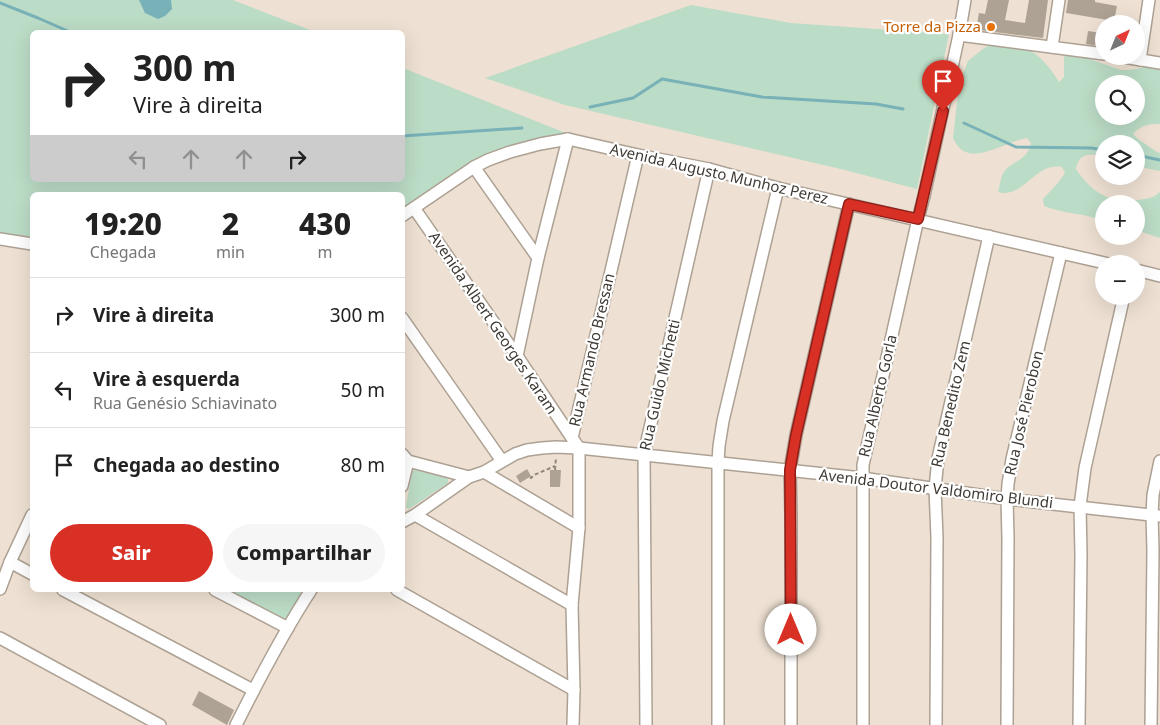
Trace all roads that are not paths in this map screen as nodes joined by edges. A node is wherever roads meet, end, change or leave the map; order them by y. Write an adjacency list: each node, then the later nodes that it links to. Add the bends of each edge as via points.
1 (965, 0): 5 (street, Rua Alberto Gorla)
2 (1059, 0): 6 (street)
3 (1149, 0): 4 (street)
4 (1145, 27)
5 (959, 34): 6 (street); 18 (street, Rua Alberto Gorla)
6 (1052, 47): 7 (street)
7 (1095, 53)
8 (1145, 61): 9 (street)
9 (1160, 63)
10 (568, 139): 11 (street, Avenida Augusto Munhoz Perez); 12 (street, Avenida Augusto Munhoz Perez, via 510,152); 23 (street)
11 (638, 155): 13 (street, Avenida Augusto Munhoz Perez); 30 (street, Rua Armando Bressan)
12 (474, 167): 16 (street, Avenida Augusto Munhoz Perez); 23 (street)
13 (709, 169): 14 (street, Avenida Augusto Munhoz Perez); 32 (street, Rua Guido Michetti)
14 (778, 188): 15 (street, Avenida Augusto Munhoz Perez); 36 (street, via 723,421)
15 (849, 204): 18 (street, Avenida Augusto Munhoz Perez); 37 (street)
16 (414, 208): 17 (street, Avenida Augusto Munhoz Perez); 29 (street, Avenida Albert Georges Karam)
17 (405, 214)
18 (918, 219): 19 (street, Avenida Augusto Munhoz Perez); 40 (street, Rua Alberto Gorla)
19 (990, 236): 22 (street, Avenida Augusto Munhoz Perez); 41 (street, Rua Benedito Zem, via 938,458)
20 (0, 239): 21 (street)
21 (30, 244)
22 (1061, 253): 24 (street, Avenida Augusto Munhoz Perez); 42 (street, Rua José Pierobon, via 1012,459)
23 (538, 258): 29 (street)
24 (1095, 261)
25 (1145, 272): 26 (street)
26 (1160, 276)
27 (1122, 305): 43 (street, via 1085,468)
28 (405, 322): 34 (street)
29 (517, 356): 30 (street, Avenida Albert Georges Karam)
30 (572, 438): 31 (street, Rua Armando Bressan)
31 (579, 448): 32 (street, Avenida Doutor Valdomiro Blundi); 34 (street, Avenida Doutor Valdomiro Blundi, via 527,450); 48 (street, Rua Armando Bressan)
32 (644, 454): 36 (street, Avenida Doutor Valdomiro Blundi); 64 (street, Rua Guido Michetti)
33 (405, 457): 39 (street)
34 (502, 461): 38 (street, Avenida Doutor Valdomiro Blundi)
35 (1160, 461): 45 (street, via 1153,495)
36 (718, 462): 37 (street, Avenida Doutor Valdomiro Blundi); 65 (street)
37 (790, 470): 40 (street, Avenida Doutor Valdomiro Blundi); 66 (street)
38 (484, 472): 39 (street, Avenida Doutor Valdomiro Blundi); 48 (street)
39 (469, 477): 44 (street, Avenida Doutor Valdomiro Blundi)
40 (862, 478): 41 (street, Avenida Doutor Valdomiro Blundi); 67 (street, Rua Alberto Gorla)
41 (935, 489): 42 (street, Avenida Doutor Valdomiro Blundi); 68 (street, Rua Benedito Zem)
42 (1006, 499): 43 (street, Avenida Doutor Valdomiro Blundi); 69 (street, Rua José Pierobon)
43 (1080, 506): 45 (street, Avenida Doutor Valdomiro Blundi); 70 (street)
44 (416, 515): 47 (street, Avenida Doutor Valdomiro Blundi); 56 (street)
45 (1156, 516): 71 (street)
46 (30, 519): 49 (street)
47 (405, 520)
48 (579, 528): 56 (street, Rua Armando Bressan)
49 (10, 562): 50 (street); 51 (street)
50 (30, 573)
51 (0, 589)
52 (68, 592): 59 (street)
53 (219, 592): 57 (street)
54 (310, 592): 57 (street)
55 (401, 592): 60 (street)
56 (572, 606): 60 (street, Rua Armando Bressan)
57 (288, 628): 59 (street)
58 (0, 638): 61 (street)
59 (253, 690): 62 (street)
60 (574, 690): 63 (street, Rua Armando Bressan)
61 (160, 725)
62 (236, 725)
63 (572, 725)
64 (646, 725)
65 (718, 725)
66 (791, 725)
67 (863, 725)
68 (936, 725)
69 (1007, 725)
70 (1079, 725)
71 (1151, 725)

